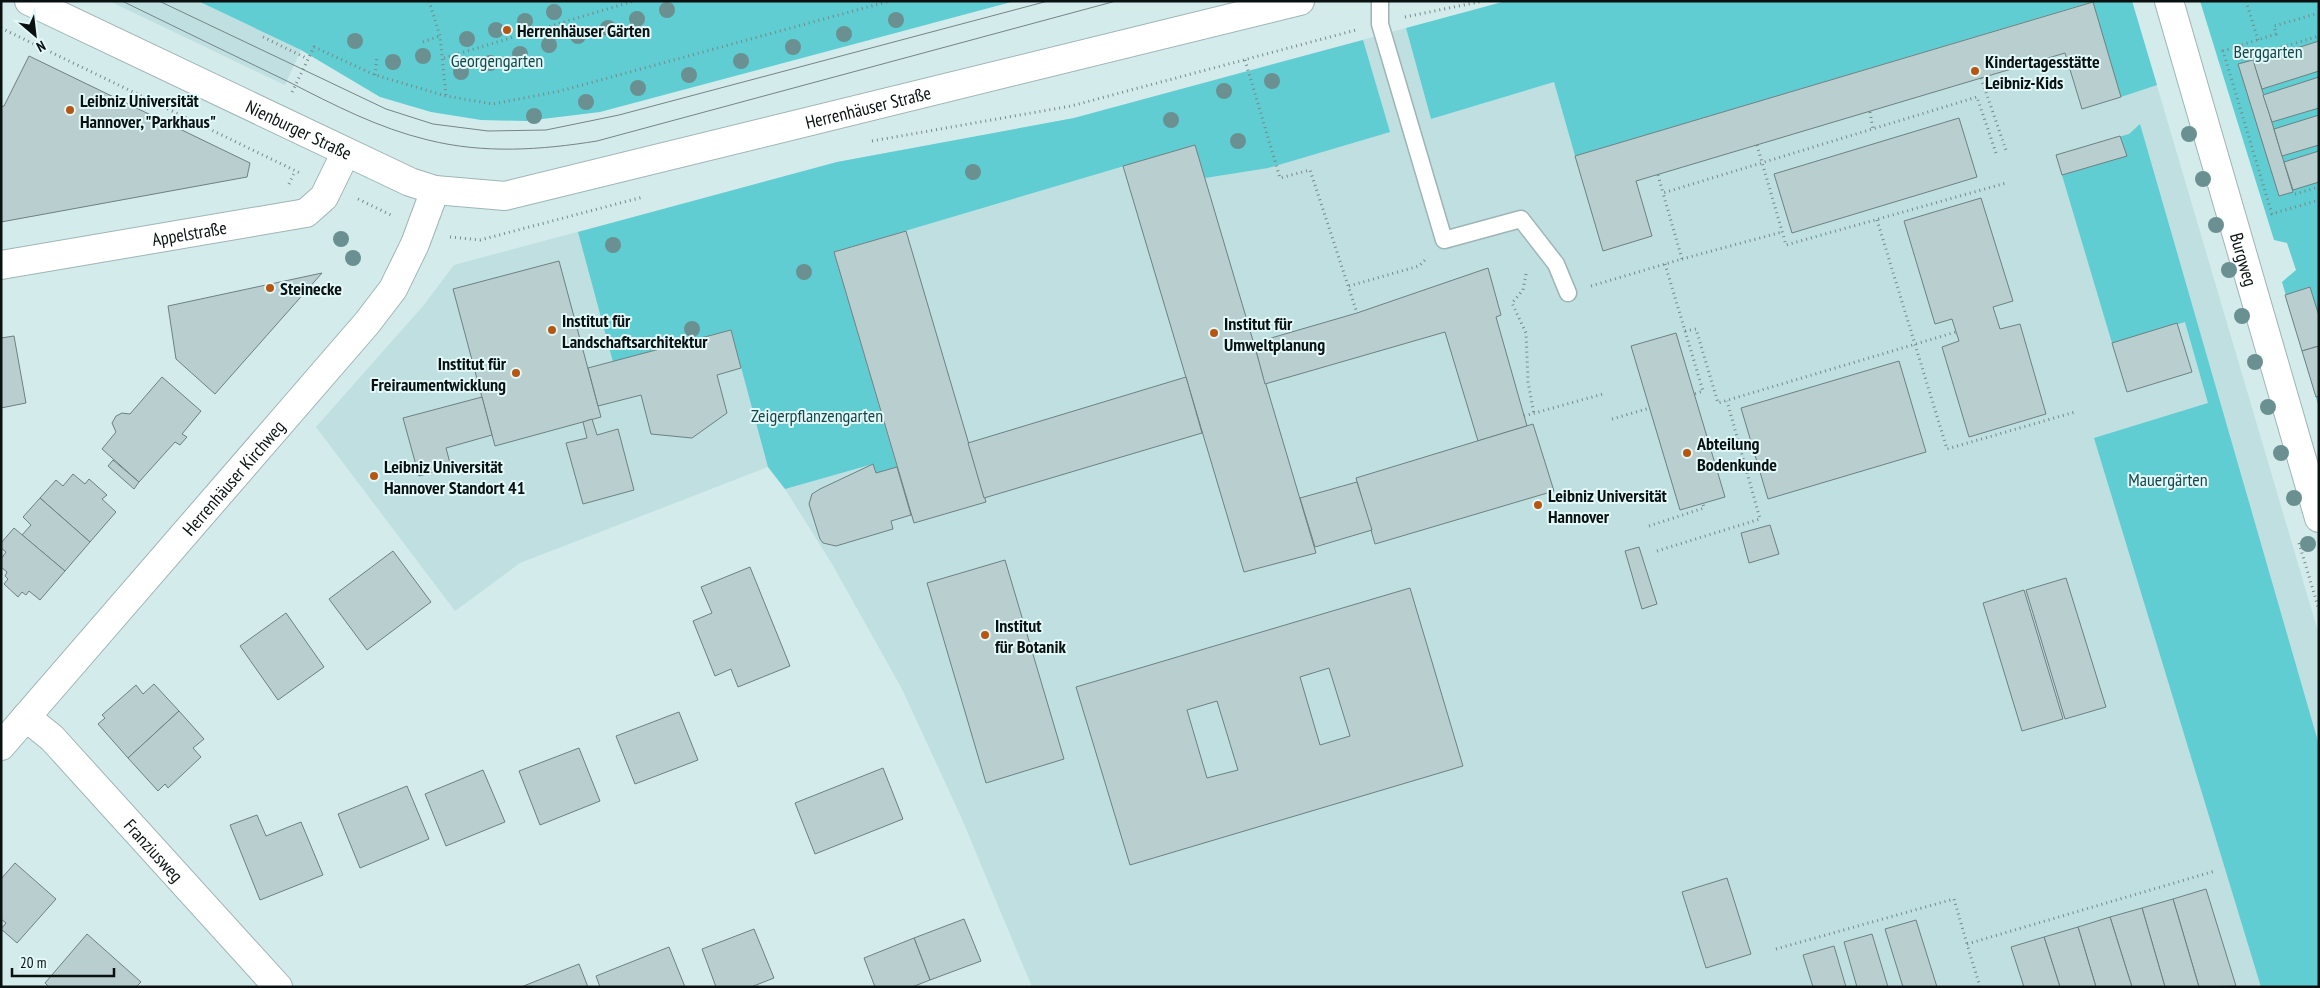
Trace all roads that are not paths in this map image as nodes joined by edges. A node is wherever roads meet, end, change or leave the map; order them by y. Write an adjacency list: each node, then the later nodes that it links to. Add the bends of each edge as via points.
1 (29, 1): 5 (street, Nienburger Straße)
2 (1300, 1): 6 (street, Herrenhäuser Straße, via 505,196)
3 (1380, 1): 8 (lane, via 1380,24 1444,240 1522,219 1556,264)
4 (2169, 1): 9 (street, Burgweg)
5 (346, 152): 6 (street, Nienburger Straße); 7 (street, Appelstraße, via 324,197 306,213)
6 (435, 190): 10 (street, Herrenhäuser Kirchweg, via 415,244 393,289 367,323)
7 (1, 265)
8 (1568, 293)
9 (2319, 518)
10 (26, 718): 11 (street, Herrenhäuser Kirchweg); 12 (street, Franziusweg, via 52,738)
11 (1, 746)
12 (278, 987)

